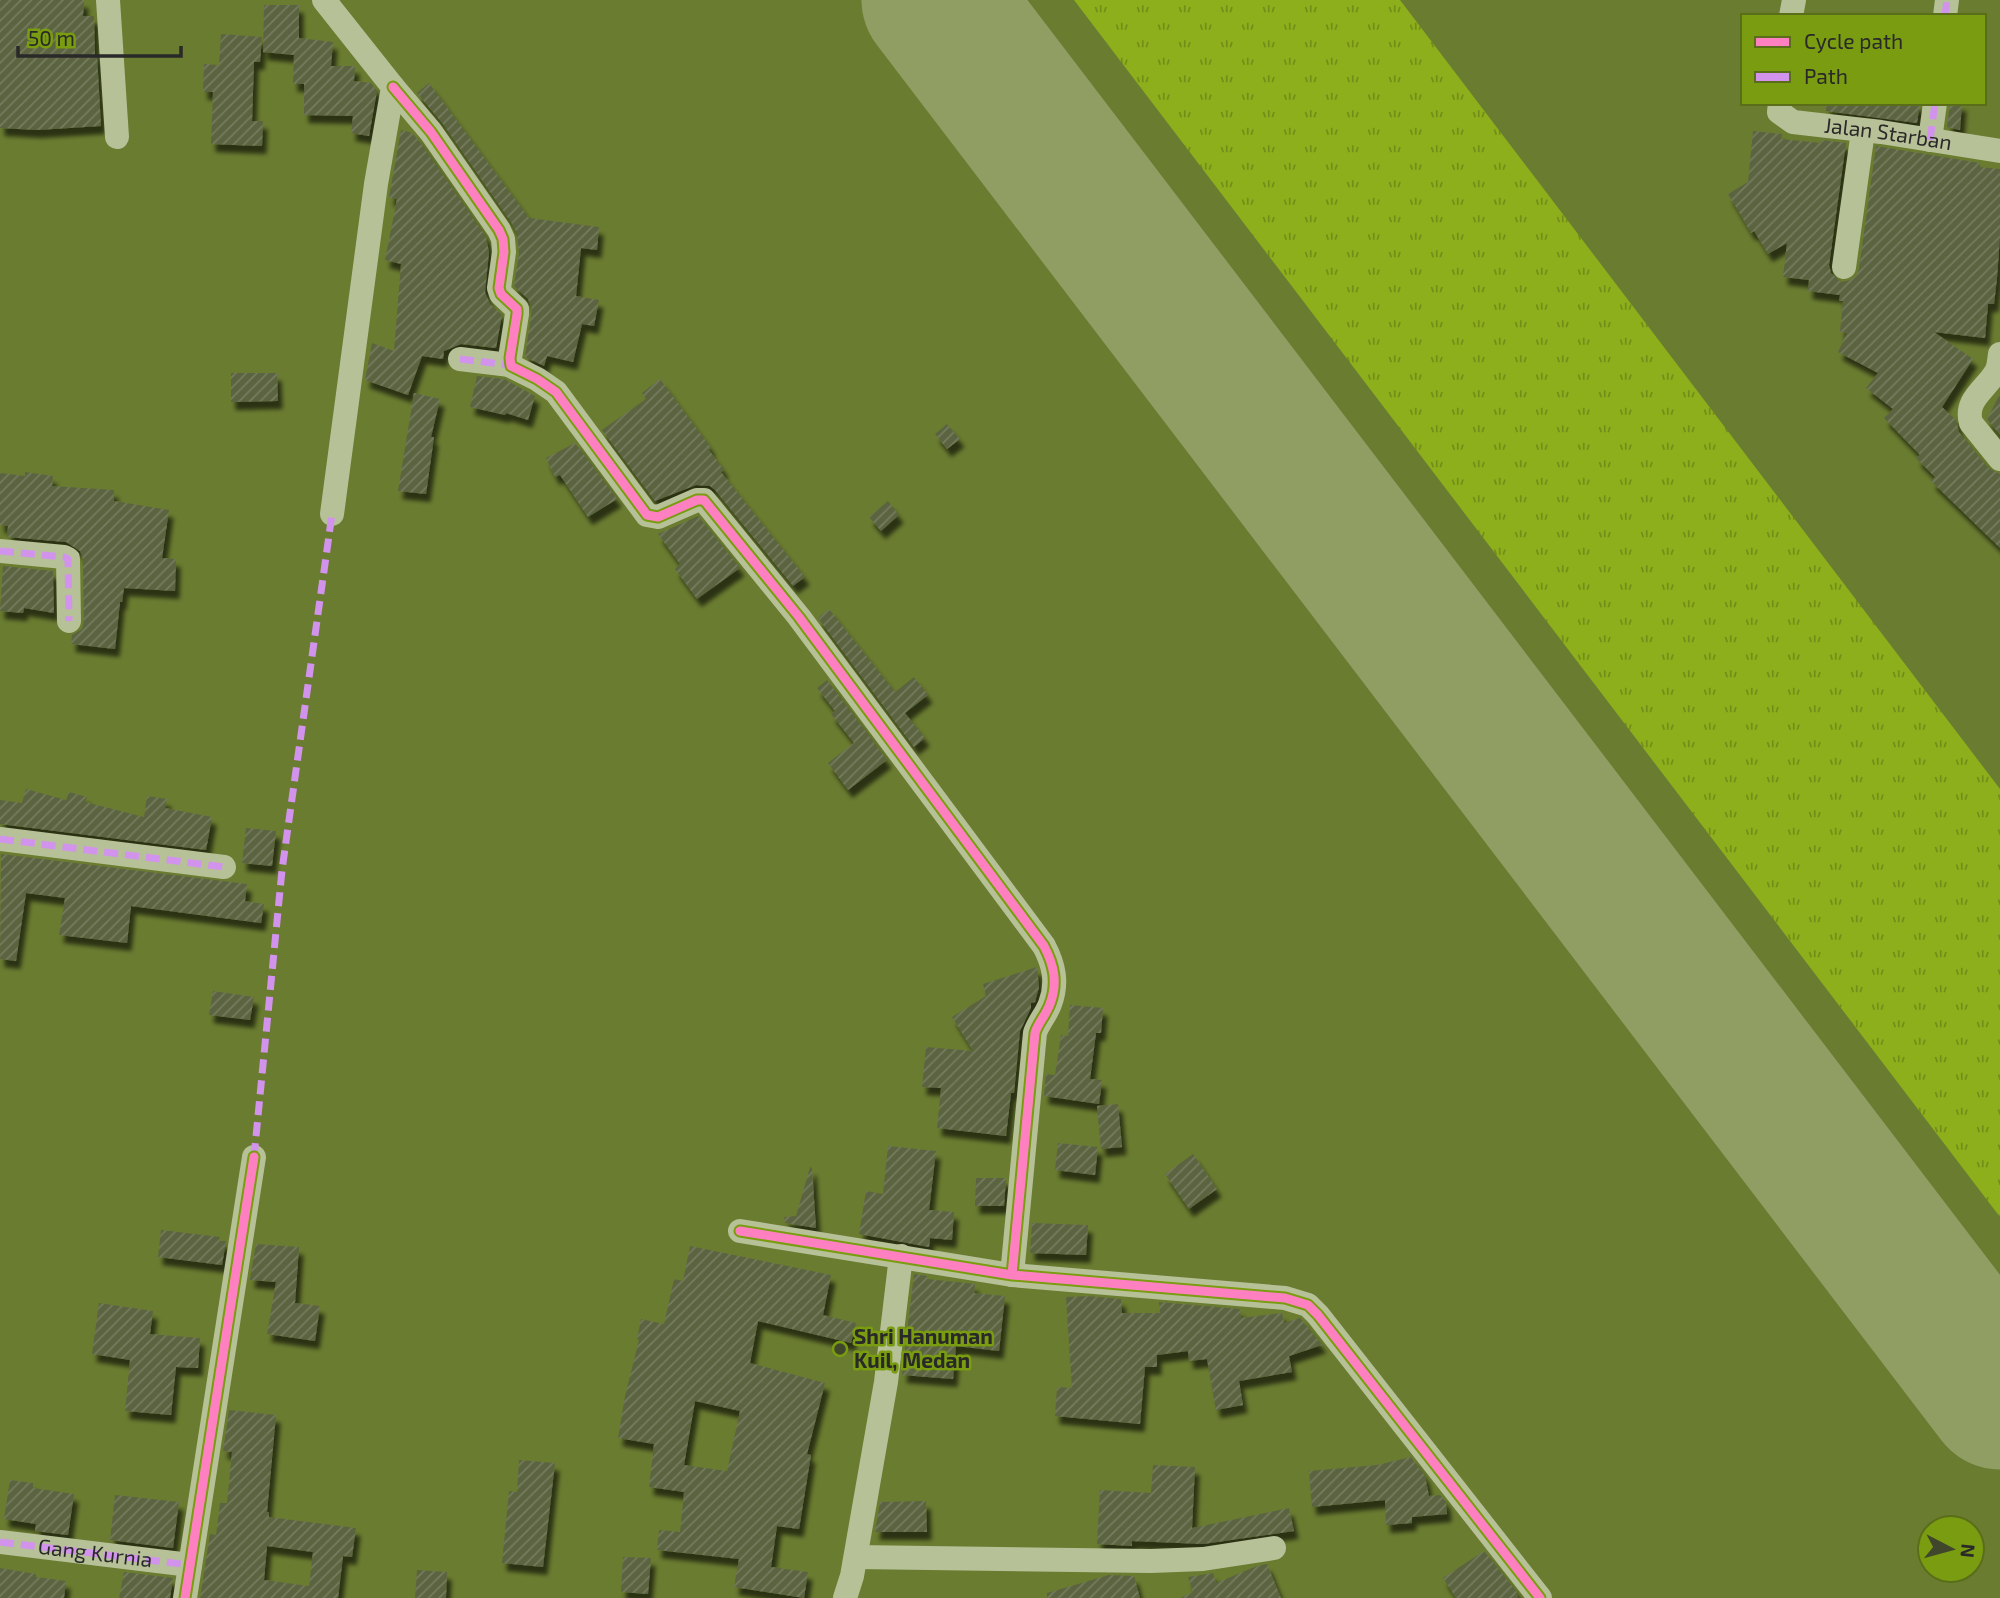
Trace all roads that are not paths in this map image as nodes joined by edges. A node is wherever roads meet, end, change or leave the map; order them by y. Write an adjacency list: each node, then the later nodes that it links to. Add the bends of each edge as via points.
1 (108, 0): 7 (street)
2 (324, 0): 3 (street)
3 (393, 87): 13 (street, via 431,132 503,239 499,288 517,309); 15 (street)
4 (1935, 105): 8 (street)
5 (1780, 108): 6 (street, Jalan Starban, via 1793,122)
6 (1863, 131): 8 (street, Jalan Starban); 10 (street)
7 (117, 137)
8 (1930, 140): 9 (street, Jalan Starban)
9 (2000, 151)
10 (1844, 267)
11 (2000, 354): 14 (street, via 1998,367 1973,400 1969,417)
12 (460, 359): 13 (street)
13 (510, 365): 23 (street, via 556,392 647,515 658,517 704,500 799,617 1044,946 1055,982 1035,1034)
14 (2000, 459)
15 (332, 513)
16 (0, 551): 17 (street, via 68,559)
17 (69, 621)
18 (0, 839): 19 (street)
19 (224, 867)
20 (254, 1157): 27 (street)
21 (740, 1231): 22 (street)
22 (901, 1256): 23 (street); 26 (street, via 886,1382)
23 (1012, 1275): 30 (street, via 1286,1297 1308,1305)
24 (0, 1542): 27 (street, Gang Kurnia)
25 (1274, 1548): 26 (street, via 1151,1561)
26 (856, 1558): 29 (street)
27 (190, 1565): 28 (street)
28 (185, 1598)
29 (845, 1598)
30 (1540, 1598)

